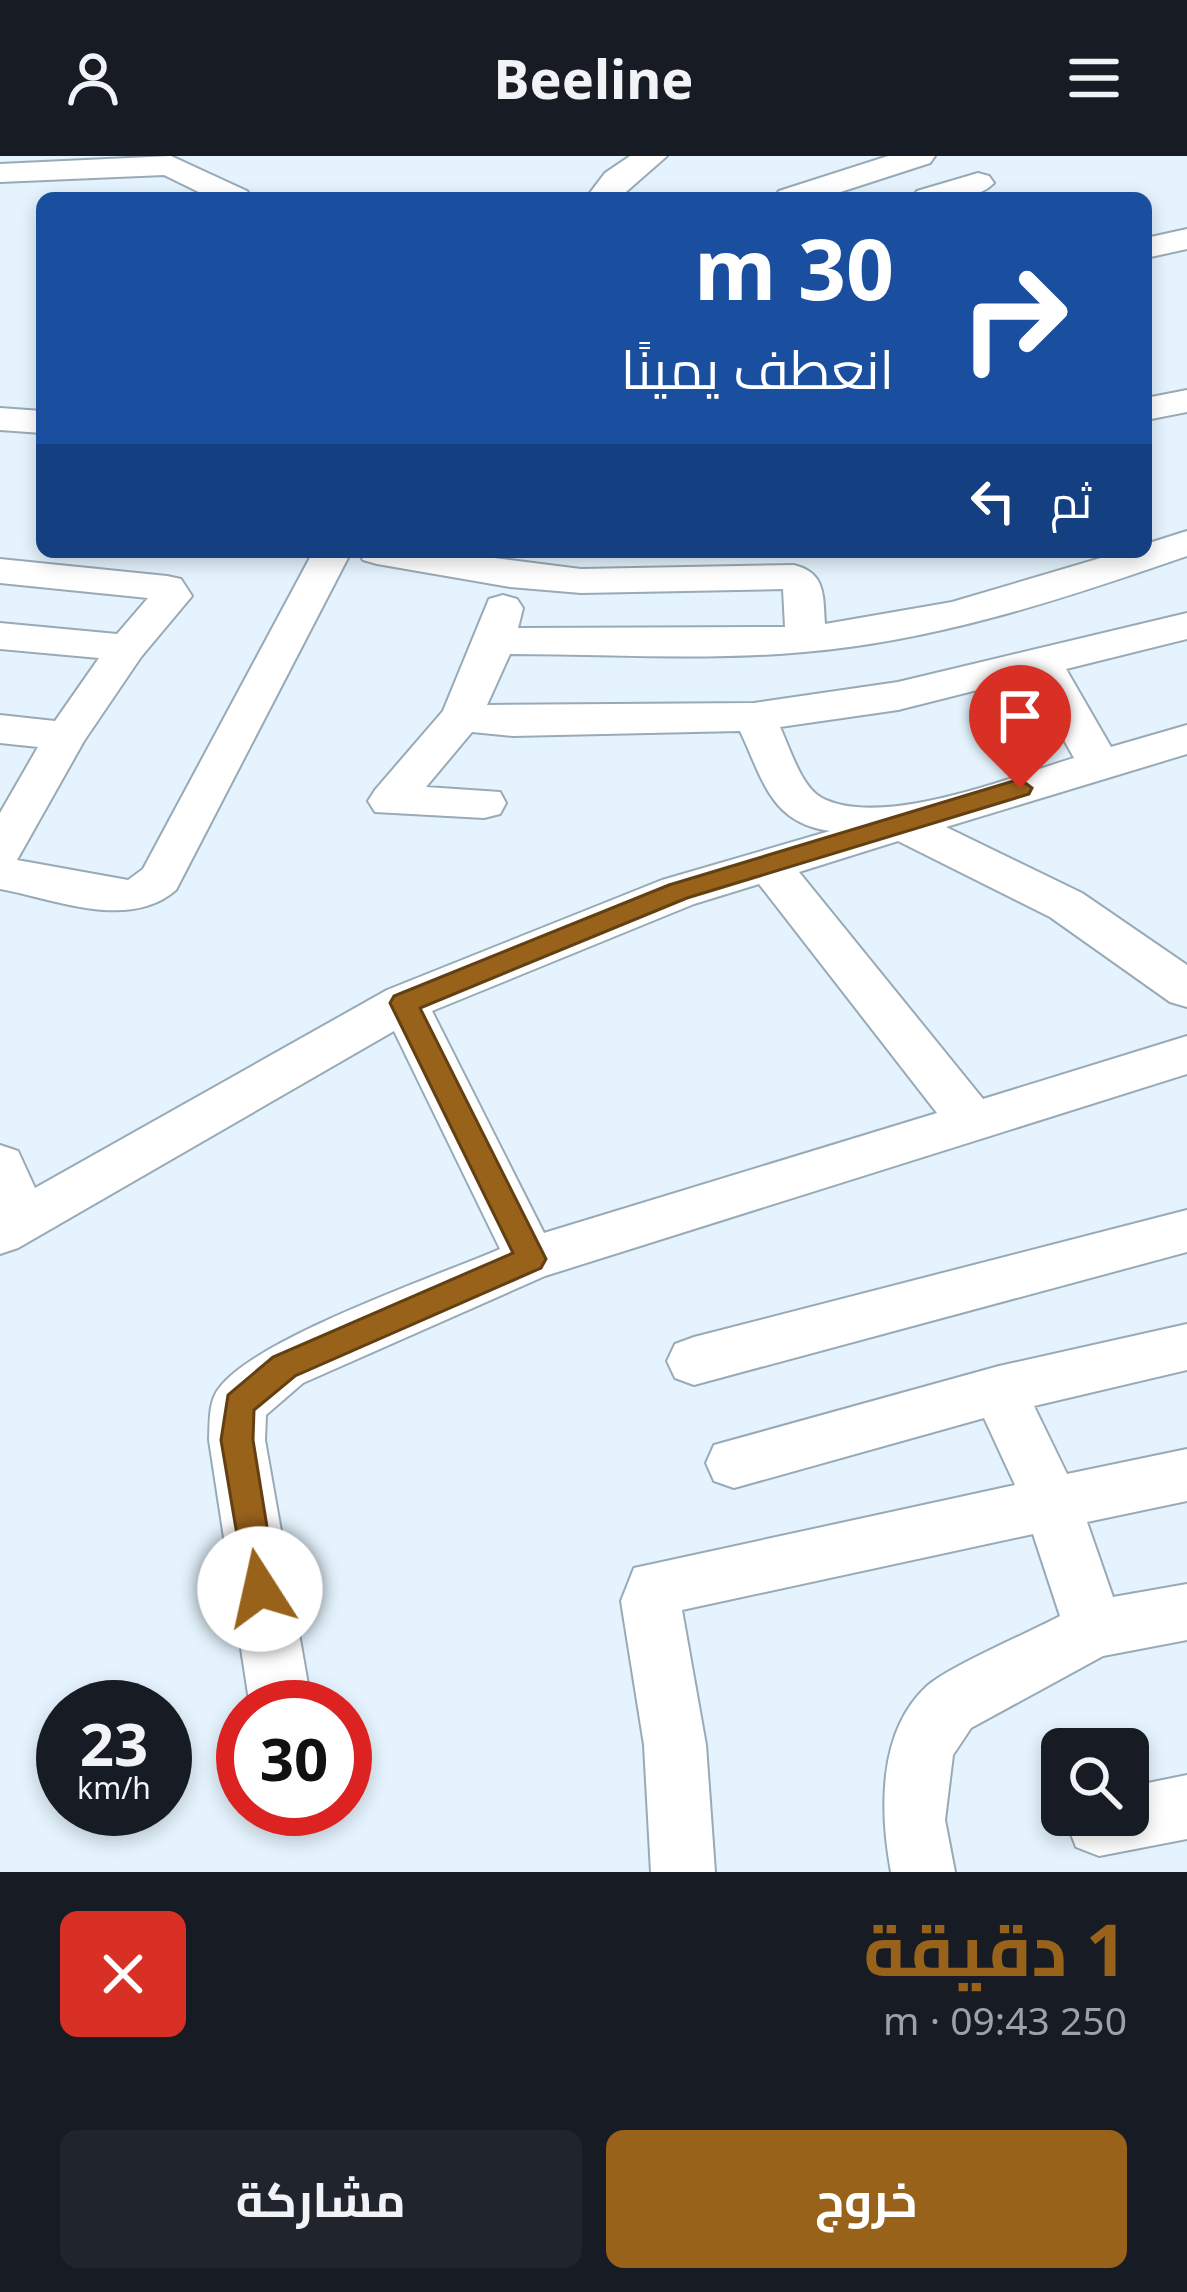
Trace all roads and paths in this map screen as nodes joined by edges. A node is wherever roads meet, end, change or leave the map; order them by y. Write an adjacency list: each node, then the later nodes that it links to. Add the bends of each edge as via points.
1 (651, 156): 6 (street)
2 (919, 156): 7 (street)
3 (0, 172): 5 (street, via 170,165)
4 (976, 179): 8 (street)
5 (224, 192)
6 (607, 192)
7 (808, 192)
8 (943, 192)
9 (1187, 239): 10 (street)
10 (1152, 247)
11 (1187, 400): 12 (street)
12 (1152, 408)
13 (0, 418): 14 (street)
14 (36, 421)
15 (1187, 543): 16 (street)
16 (1152, 555)
17 (329, 558): 38 (street, via 160,879 130,896)
18 (446, 558): 20 (street)
19 (1143, 558): 24 (street, via 940,619)
20 (515, 564): 24 (street, via 581,581 794,577 802,583); 25 (street)
21 (0, 571): 26 (street, via 170,590)
22 (1187, 626): 27 (street)
23 (0, 636): 26 (street)
24 (806, 639): 25 (street)
25 (495, 640): 28 (street)
26 (127, 648): 31 (street)
27 (1041, 661): 29 (street, via 898,697); 33 (street)
28 (461, 717): 29 (street); 34 (street, via 390,801)
29 (754, 717): 35 (street, via 793,796 812,813)
30 (0, 729): 31 (street)
31 (66, 736): 36 (street)
32 (1187, 739): 33 (street)
33 (1098, 763): 35 (street)
34 (484, 803)
35 (903, 825): 37 (street); 39 (street, via 1066,905)
36 (8, 826)
37 (769, 865): 40 (street, via 678,892); 42 (street)
38 (0, 873)
39 (1187, 989)
40 (404, 1003): 44 (street); 46 (street)
41 (1187, 1055): 42 (street)
42 (972, 1121): 46 (street)
43 (0, 1166): 44 (street)
44 (11, 1226)
45 (1187, 1231): 48 (street)
46 (531, 1259): 55 (street, via 284,1366 239,1404 243,1487)
47 (1187, 1347): 49 (street)
48 (694, 1361)
49 (999, 1390): 50 (street); 52 (street)
50 (734, 1463)
51 (1187, 1475): 52 (street)
52 (1051, 1502): 54 (street); 58 (street, via 655,1588)
53 (1187, 1612): 54 (street)
54 (1094, 1629): 59 (street, via 949,1707 923,1745 913,1820)
55 (276, 1680)
56 (1187, 1807): 57 (street)
57 (1149, 1814)
58 (683, 1872)
59 (923, 1872)

